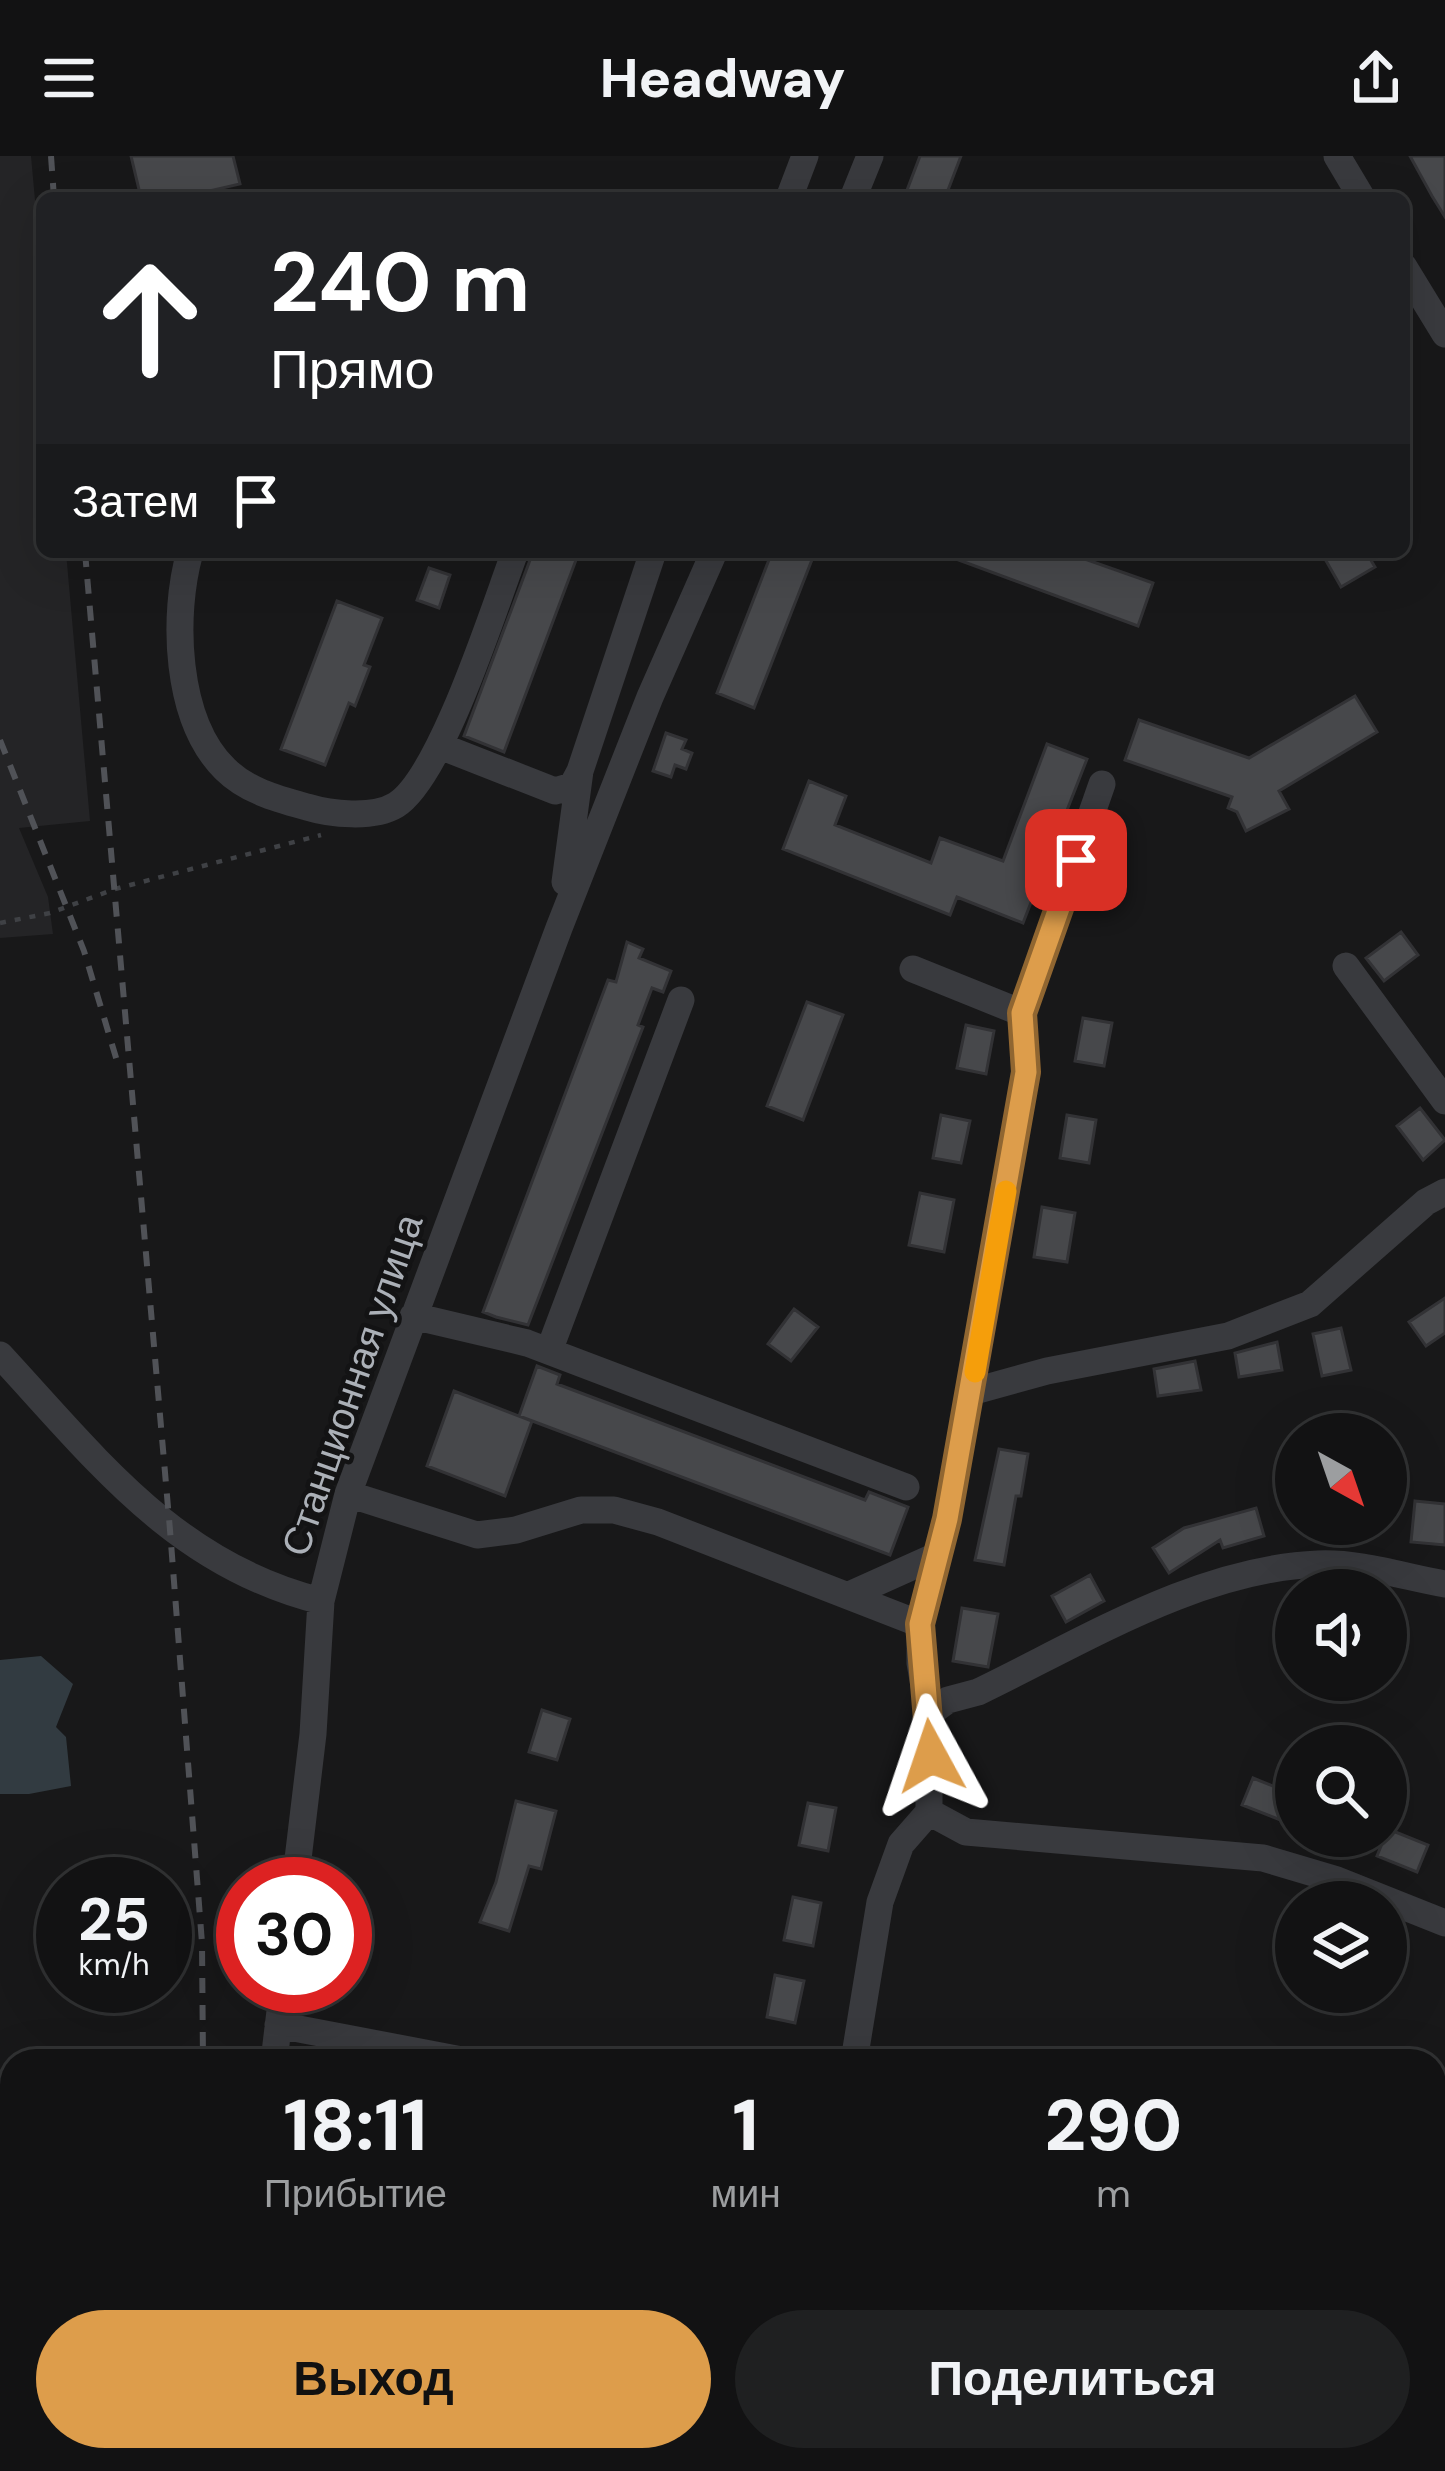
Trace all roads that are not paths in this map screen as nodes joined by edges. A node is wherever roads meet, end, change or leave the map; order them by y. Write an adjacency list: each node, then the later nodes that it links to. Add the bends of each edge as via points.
1 (805, 156): 4 (street)
2 (870, 156): 5 (street)
3 (1337, 156): 6 (street)
4 (791, 192)
5 (855, 192)
6 (1358, 192)
7 (1410, 277): 8 (street)
8 (1445, 334)
9 (189, 558): 13 (street, via 178,623 185,683 204,741 226,770 264,795 336,816 394,807 426,775)
10 (513, 558): 13 (street)
11 (651, 558): 14 (street, Станционная улица)
12 (711, 558): 16 (street, Станционная улица)
13 (440, 746): 14 (street, via 555,791 572,786)
14 (580, 771): 16 (street, Станционная улица)
15 (1102, 784): 20 (street)
16 (559, 928): 23 (street, Станционная улица)
17 (1346, 966): 21 (street)
18 (914, 969): 20 (street)
19 (681, 1000): 24 (street)
20 (1022, 1013): 26 (street, via 1026,1072)
21 (1445, 1101)
22 (1445, 1192): 26 (street, via 1310,1304 1228,1336)
23 (413, 1316): 24 (street); 28 (street, Станционная улица)
24 (550, 1351): 27 (street)
25 (0, 1354): 32 (street, via 170,1530 266,1586)
26 (971, 1392): 29 (street)
27 (906, 1487)
28 (348, 1494): 31 (street, via 477,1535 614,1510); 32 (street, Станционная улица)
29 (938, 1555): 31 (street); 33 (street)
30 (1445, 1584): 34 (street, via 1323,1564 1270,1569 1158,1606)
31 (849, 1595): 33 (street)
32 (321, 1601): 36 (street, Станционная улица)
33 (920, 1624): 34 (street, via 924,1681)
34 (939, 1707): 35 (street)
35 (929, 1812): 37 (street, via 966,1832 1263,1858); 42 (street, via 901,1844 880,1902)
36 (298, 1857)
37 (1445, 1923)
38 (280, 2013): 39 (street)
39 (278, 2026): 40 (street); 41 (street)
40 (275, 2049)
41 (402, 2049)
42 (856, 2049)

